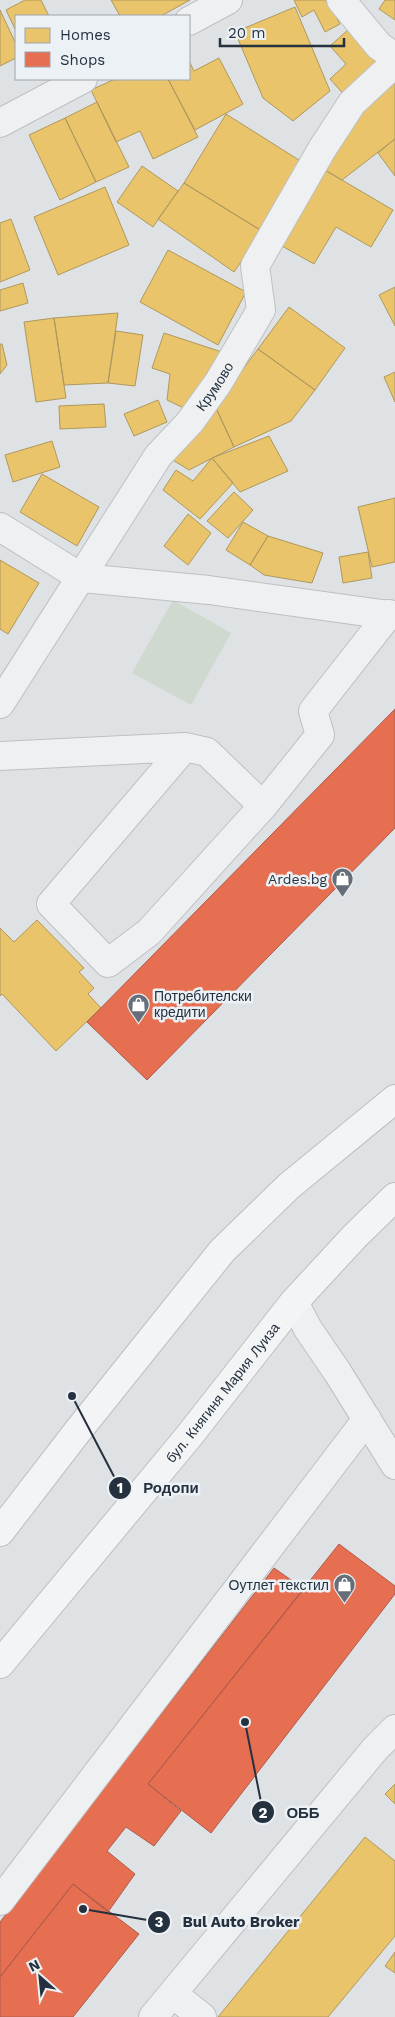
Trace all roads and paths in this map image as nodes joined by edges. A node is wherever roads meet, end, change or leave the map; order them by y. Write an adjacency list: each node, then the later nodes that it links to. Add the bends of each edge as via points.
1 (228, 0): 3 (street)
2 (341, 0): 4 (street, via 379,46)
3 (190, 20)
4 (395, 57)
5 (395, 63): 9 (street, Крумово, via 352,103 322,149 255,266 261,310 218,383 190,422 158,456)
6 (80, 80): 7 (street)
7 (0, 124)
8 (0, 527): 9 (street)
9 (82, 578): 10 (street, via 209,590); 11 (street, Крумово)
10 (392, 615): 14 (street, via 313,711 320,735)
11 (0, 704)
12 (185, 747): 13 (street); 14 (street, via 207,752); 14 (street, via 51,904 108,963 149,932)
13 (0, 756)
14 (263, 806)
15 (395, 1099): 20 (main road, via 289,1186 222,1251)
16 (395, 1197): 17 (main road, бул. Княгиня Мария Луиза)
17 (294, 1302): 18 (street); 21 (main road, бул. Княгиня Мария Луиза)
18 (367, 1419): 19 (street); 23 (street)
19 (395, 1464)
20 (0, 1532)
21 (0, 1664)
22 (395, 1729): 24 (street)
23 (0, 1901)
24 (172, 1994): 25 (street); 26 (street)
25 (153, 2017)
26 (202, 2017)

